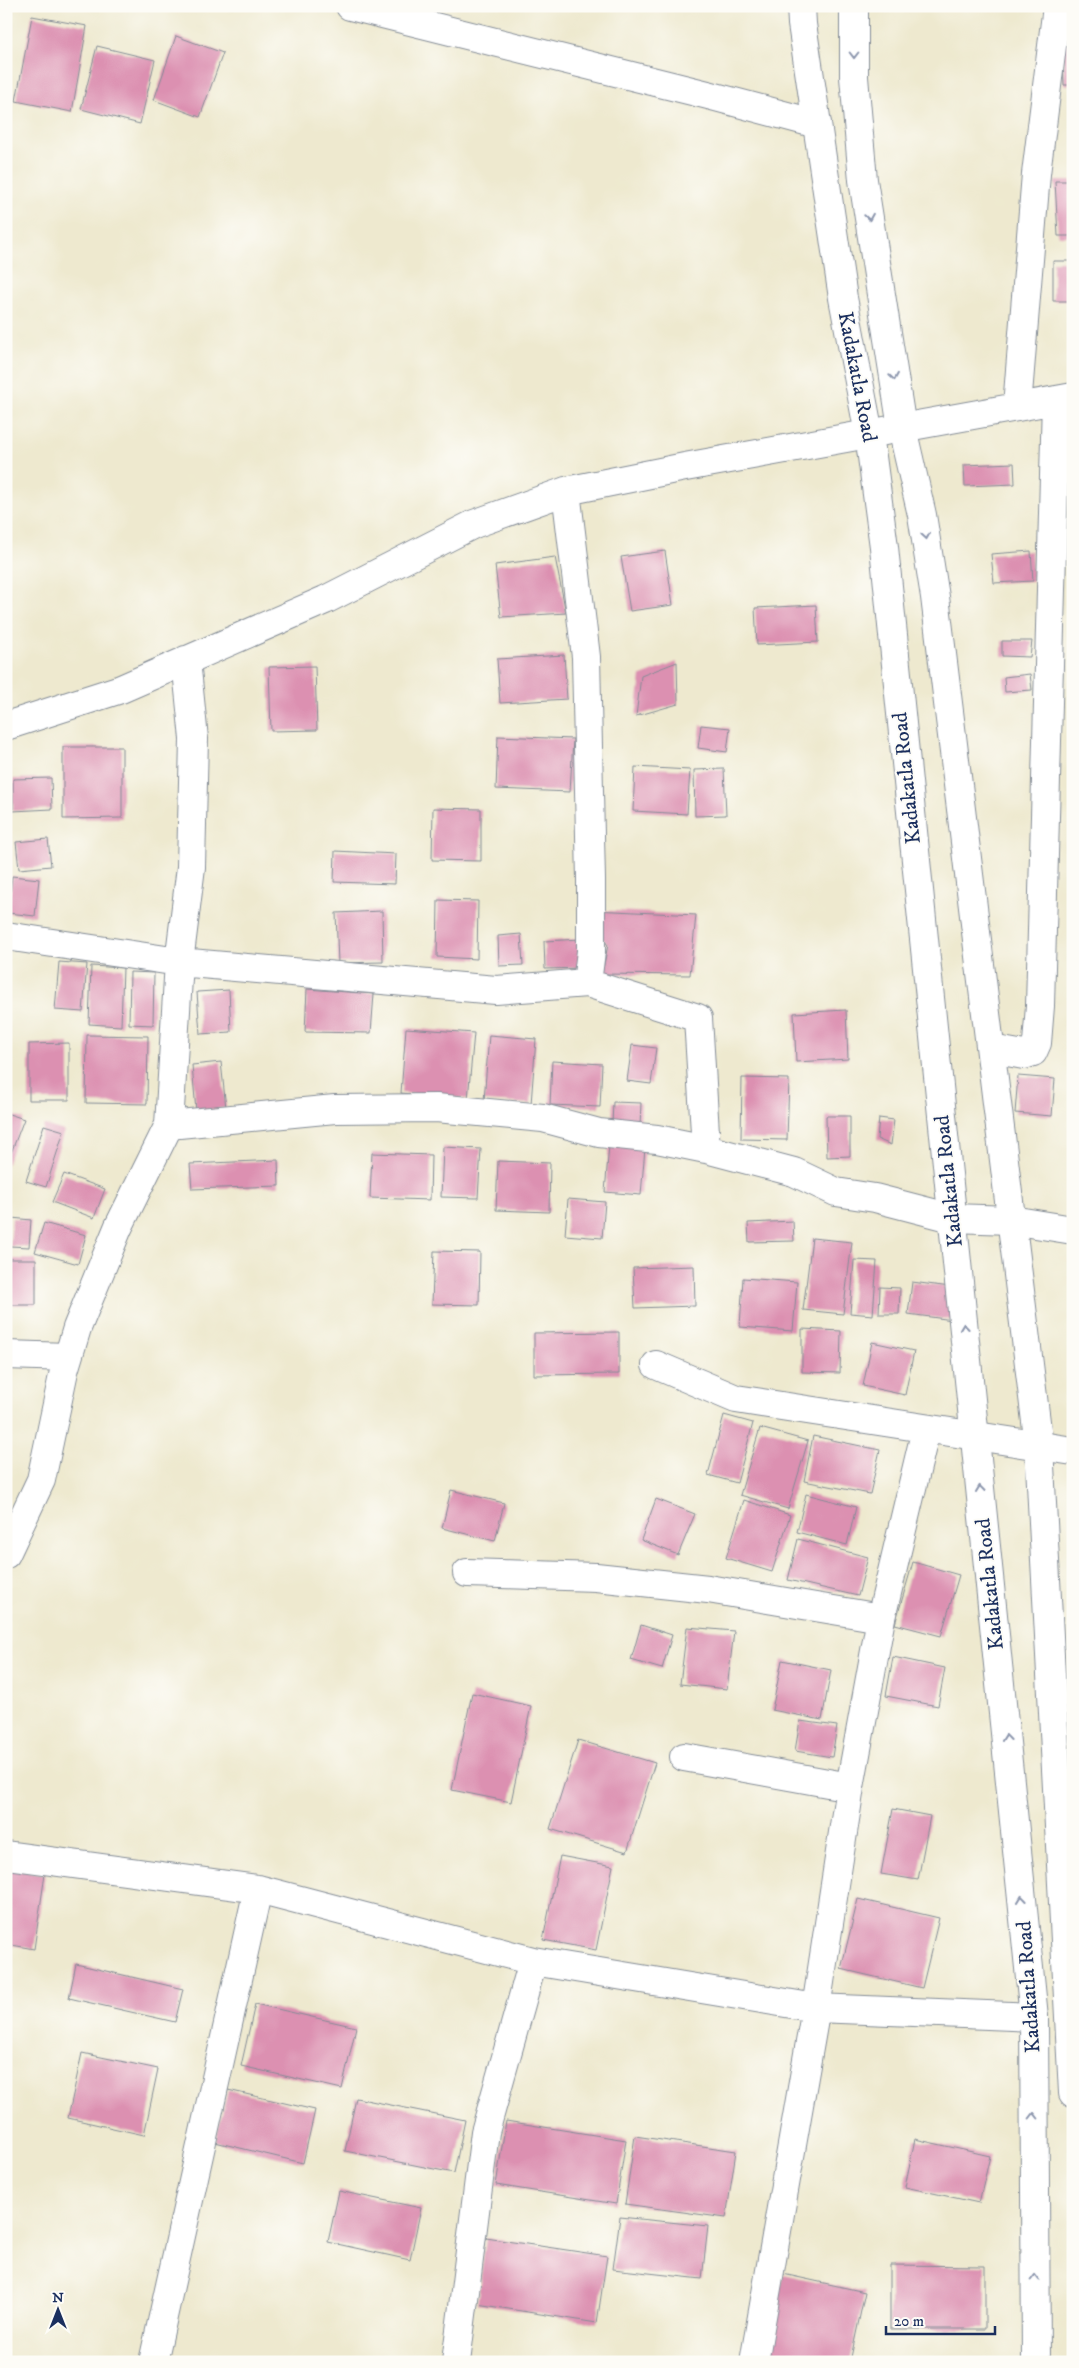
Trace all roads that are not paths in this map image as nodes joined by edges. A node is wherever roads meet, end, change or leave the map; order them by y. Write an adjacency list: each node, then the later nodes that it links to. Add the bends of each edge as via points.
1 (350, 6): 5 (street)
2 (801, 6): 5 (street, Kadakatla Road)
3 (854, 6): 8 (street, Kadakatla Road, one-way to 8, via 854,77 863,180)
4 (1057, 6): 7 (street, via 1036,174)
5 (817, 124): 9 (street, Kadakatla Road, via 842,298)
6 (1064, 398): 7 (street); 16 (street, via 1037,1042 1033,1052 1024,1055)
7 (1017, 406): 8 (street)
8 (902, 428): 9 (street); 16 (street, Kadakatla Road, one-way to 16, via 922,515 935,597)
9 (869, 434): 10 (street); 19 (street, Kadakatla Road, via 884,547)
10 (566, 491): 11 (street, via 474,524 325,600); 15 (street, via 586,657 591,880 591,951)
11 (186, 660): 12 (street, via 121,689); 14 (street, via 194,739 192,828 191,867)
12 (6, 726)
13 (6, 936): 14 (street)
14 (179, 962): 15 (street, via 496,990); 17 (street)
15 (587, 983): 18 (street, via 698,1018)
16 (991, 1049): 20 (street, Kadakatla Road)
17 (169, 1125): 18 (street, via 335,1109 436,1108 543,1118 599,1133 657,1139); 23 (street, via 118,1228)
18 (706, 1149): 19 (street, via 794,1172 836,1192 875,1198)
19 (952, 1218): 20 (street); 26 (street, Kadakatla Road, one-way to 19)
20 (1011, 1220): 21 (street); 27 (street, Kadakatla Road)
21 (1073, 1230)
22 (6, 1355): 23 (street)
23 (68, 1357): 29 (street, via 41,1480)
24 (656, 1364): 25 (street, via 736,1399)
25 (926, 1428): 26 (street); 31 (street)
26 (975, 1437): 27 (street); 38 (street, Kadakatla Road, one-way to 26)
27 (1039, 1446): 28 (street); 39 (street, Kadakatla Road)
28 (1073, 1451)
29 (6, 1554)
30 (467, 1573): 31 (street, via 596,1576 708,1589)
31 (881, 1618): 33 (street)
32 (684, 1757): 33 (street)
33 (850, 1787): 37 (street)
34 (6, 1856): 35 (street)
35 (258, 1889): 36 (street); 40 (street)
36 (533, 1961): 37 (street); 41 (street, via 485,2132)
37 (816, 2008): 38 (street); 42 (street)
38 (1034, 2018): 43 (street, Kadakatla Road, one-way to 38)
39 (1073, 2093)
40 (153, 2362)
41 (456, 2362)
42 (754, 2362)
43 (1036, 2362)

